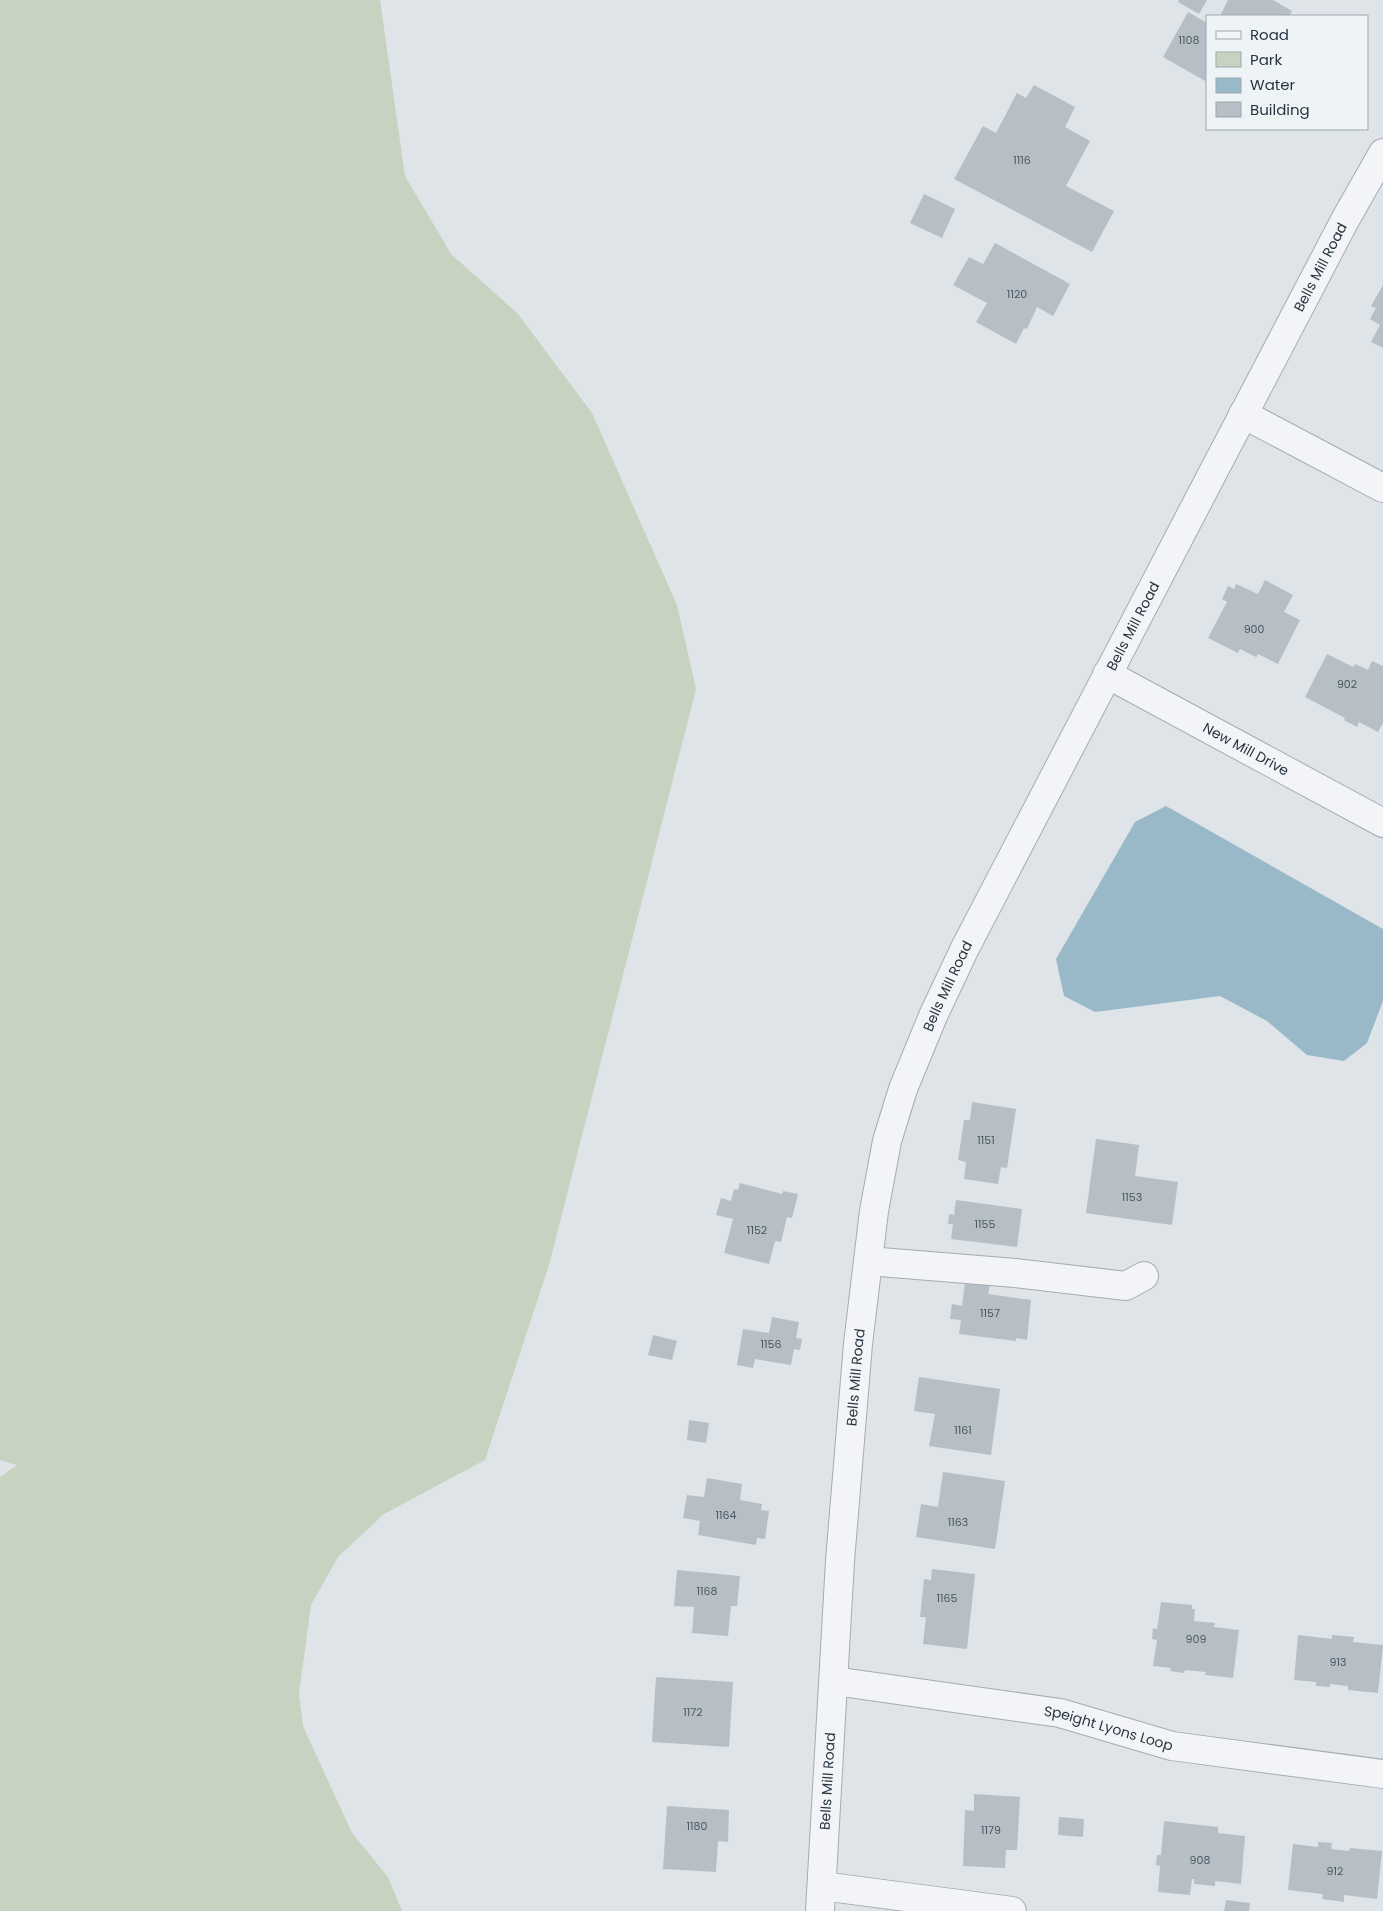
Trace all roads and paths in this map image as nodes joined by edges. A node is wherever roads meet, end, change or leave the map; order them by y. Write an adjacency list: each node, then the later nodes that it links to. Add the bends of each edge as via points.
1 (1383, 152): 2 (street, Bells Mill Road)
2 (1243, 414): 3 (street); 4 (street, Bells Mill Road)
3 (1383, 488)
4 (1107, 674): 5 (street, New Mill Drive); 6 (street, Bells Mill Road, via 965,948 903,1089 887,1141)
5 (1383, 823)
6 (868, 1261): 7 (street, via 1126,1286); 8 (street, Bells Mill Road, via 840,1561)
7 (1144, 1276)
8 (834, 1681): 9 (street, Speight Lyons Loop, via 1060,1713 1172,1746); 10 (street, Bells Mill Road)
9 (1383, 1774)
10 (821, 1899): 11 (street)
11 (1012, 1911)

